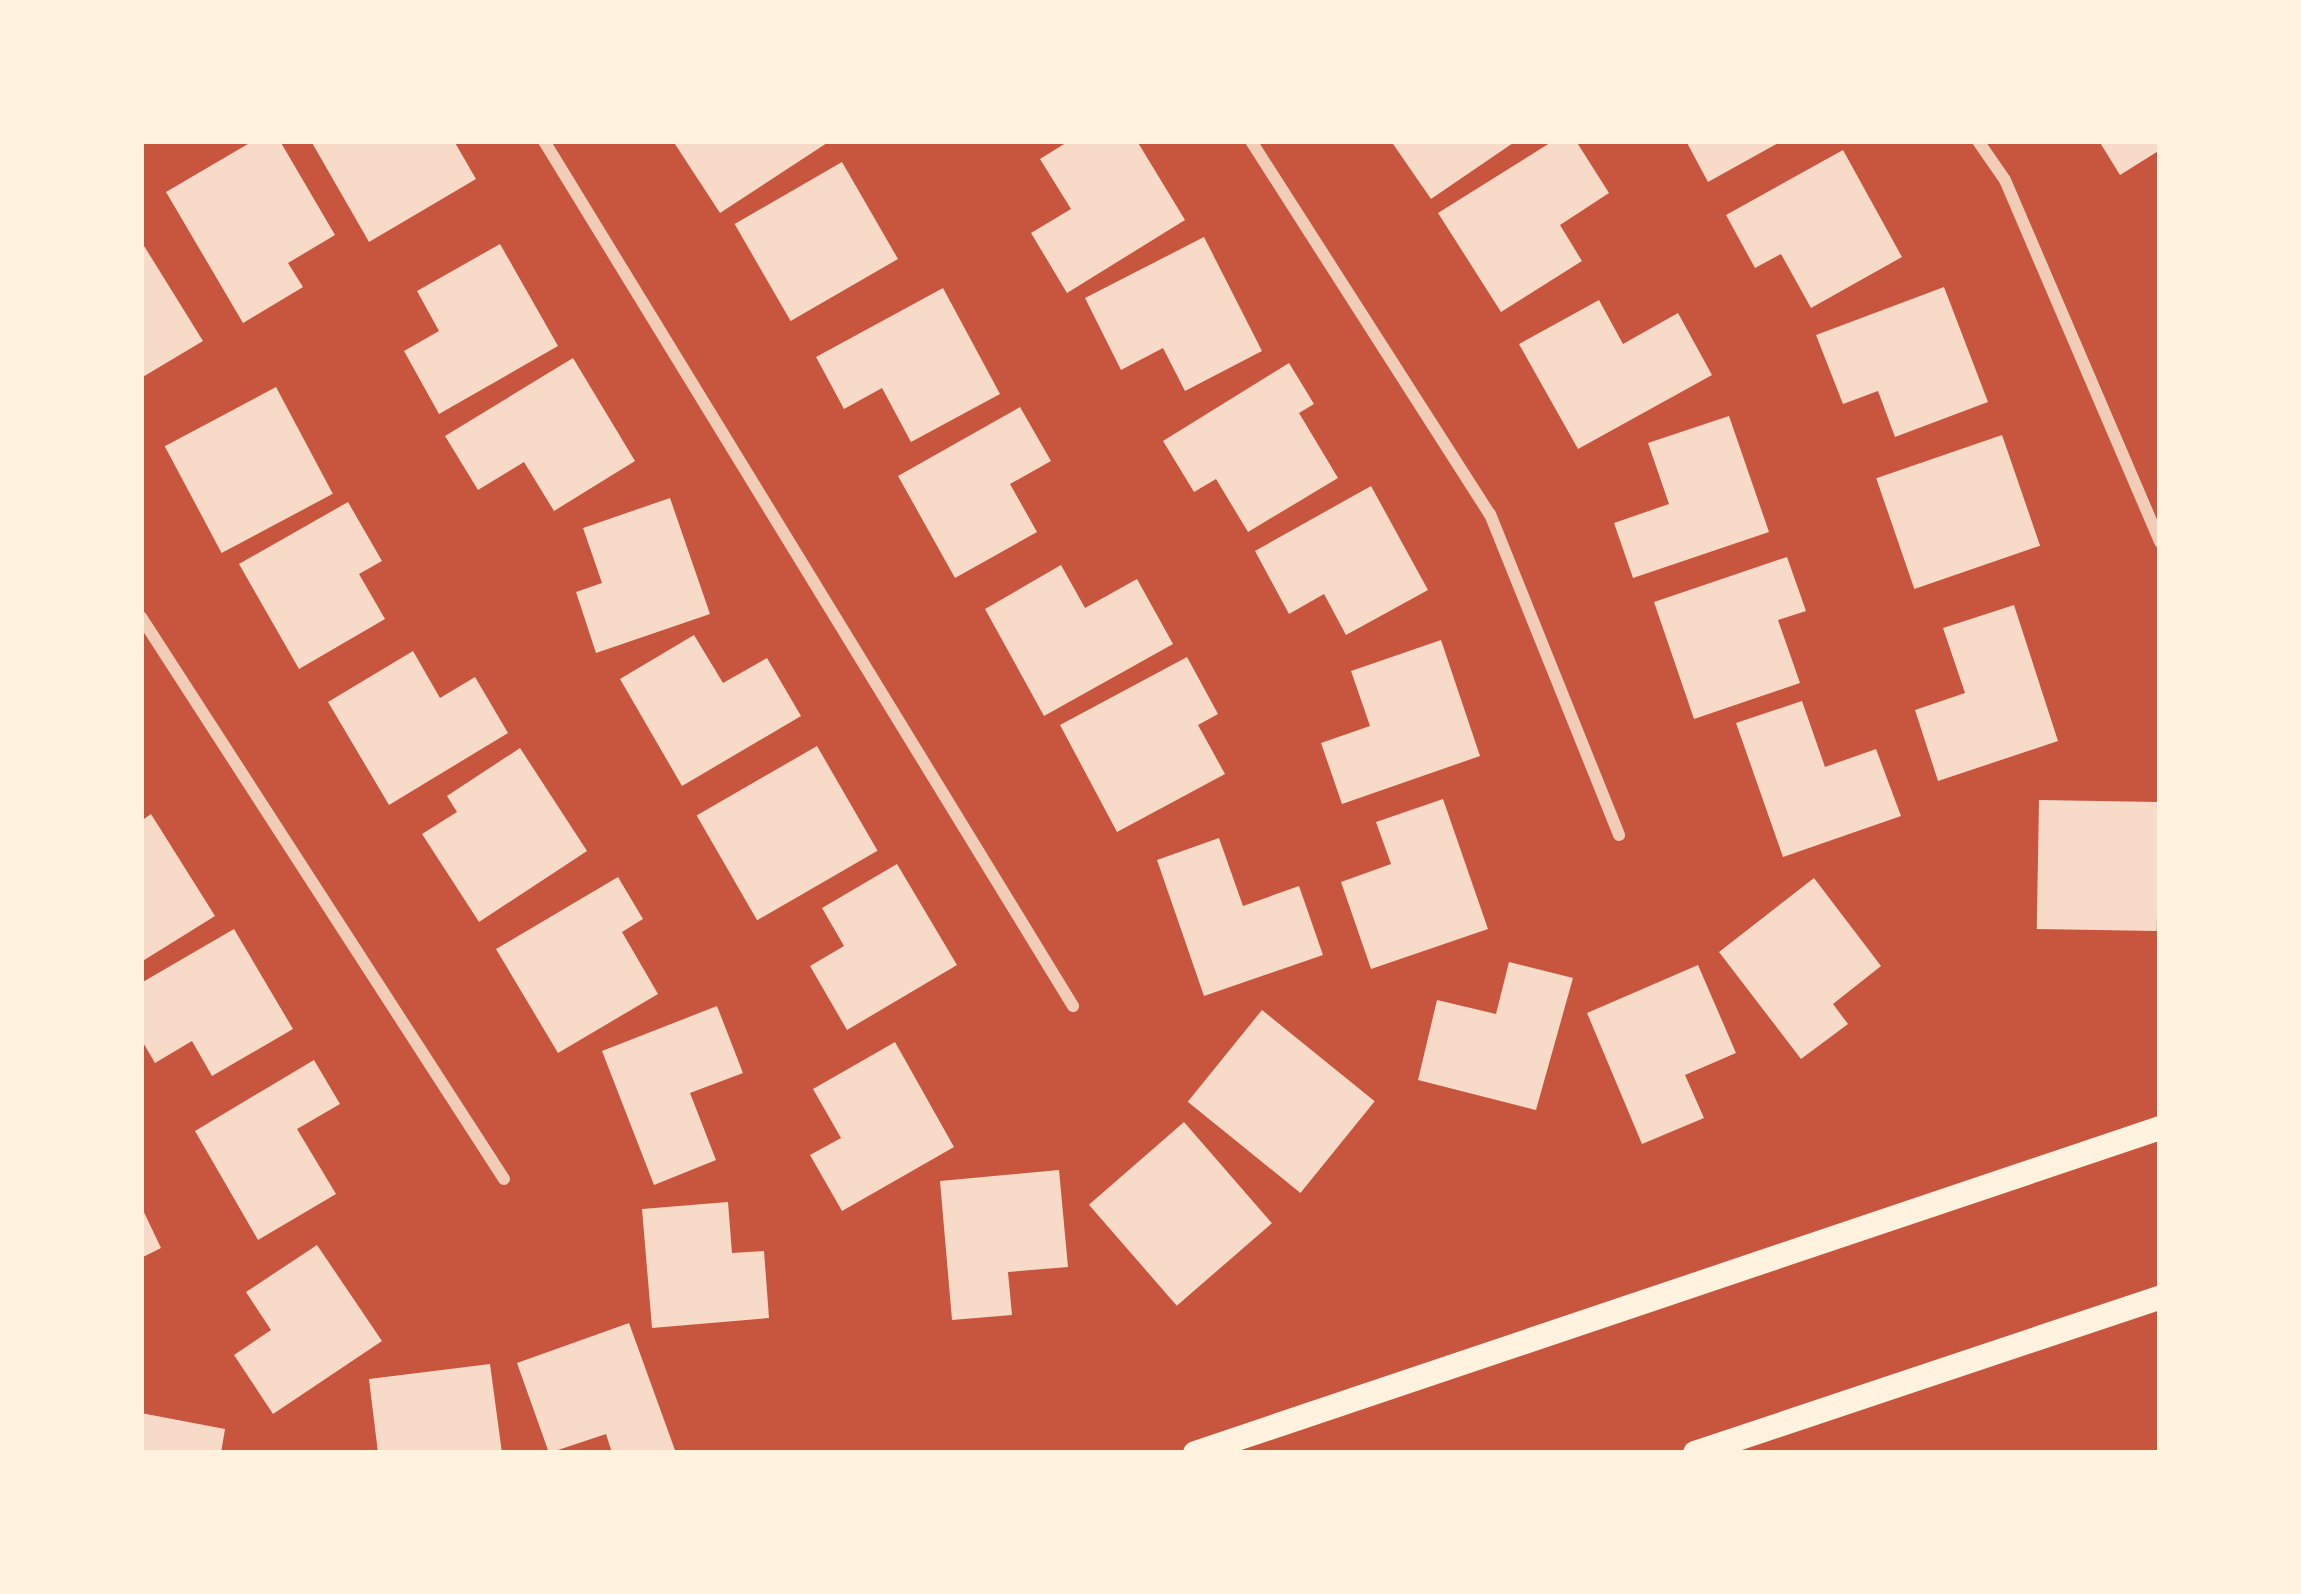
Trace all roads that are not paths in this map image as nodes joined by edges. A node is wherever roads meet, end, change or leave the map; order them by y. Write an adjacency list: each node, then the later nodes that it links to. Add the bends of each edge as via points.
1 (544, 141): 7 (street)
2 (1251, 141): 6 (street, via 1490,514)
3 (1978, 141): 4 (street, via 2005,181)
4 (2160, 542)
5 (141, 617): 9 (street)
6 (1618, 835)
7 (1073, 1006)
8 (2160, 1128): 11 (main road)
9 (504, 1179)
10 (2160, 1297): 12 (main road)
11 (1195, 1453)
12 (1695, 1453)

